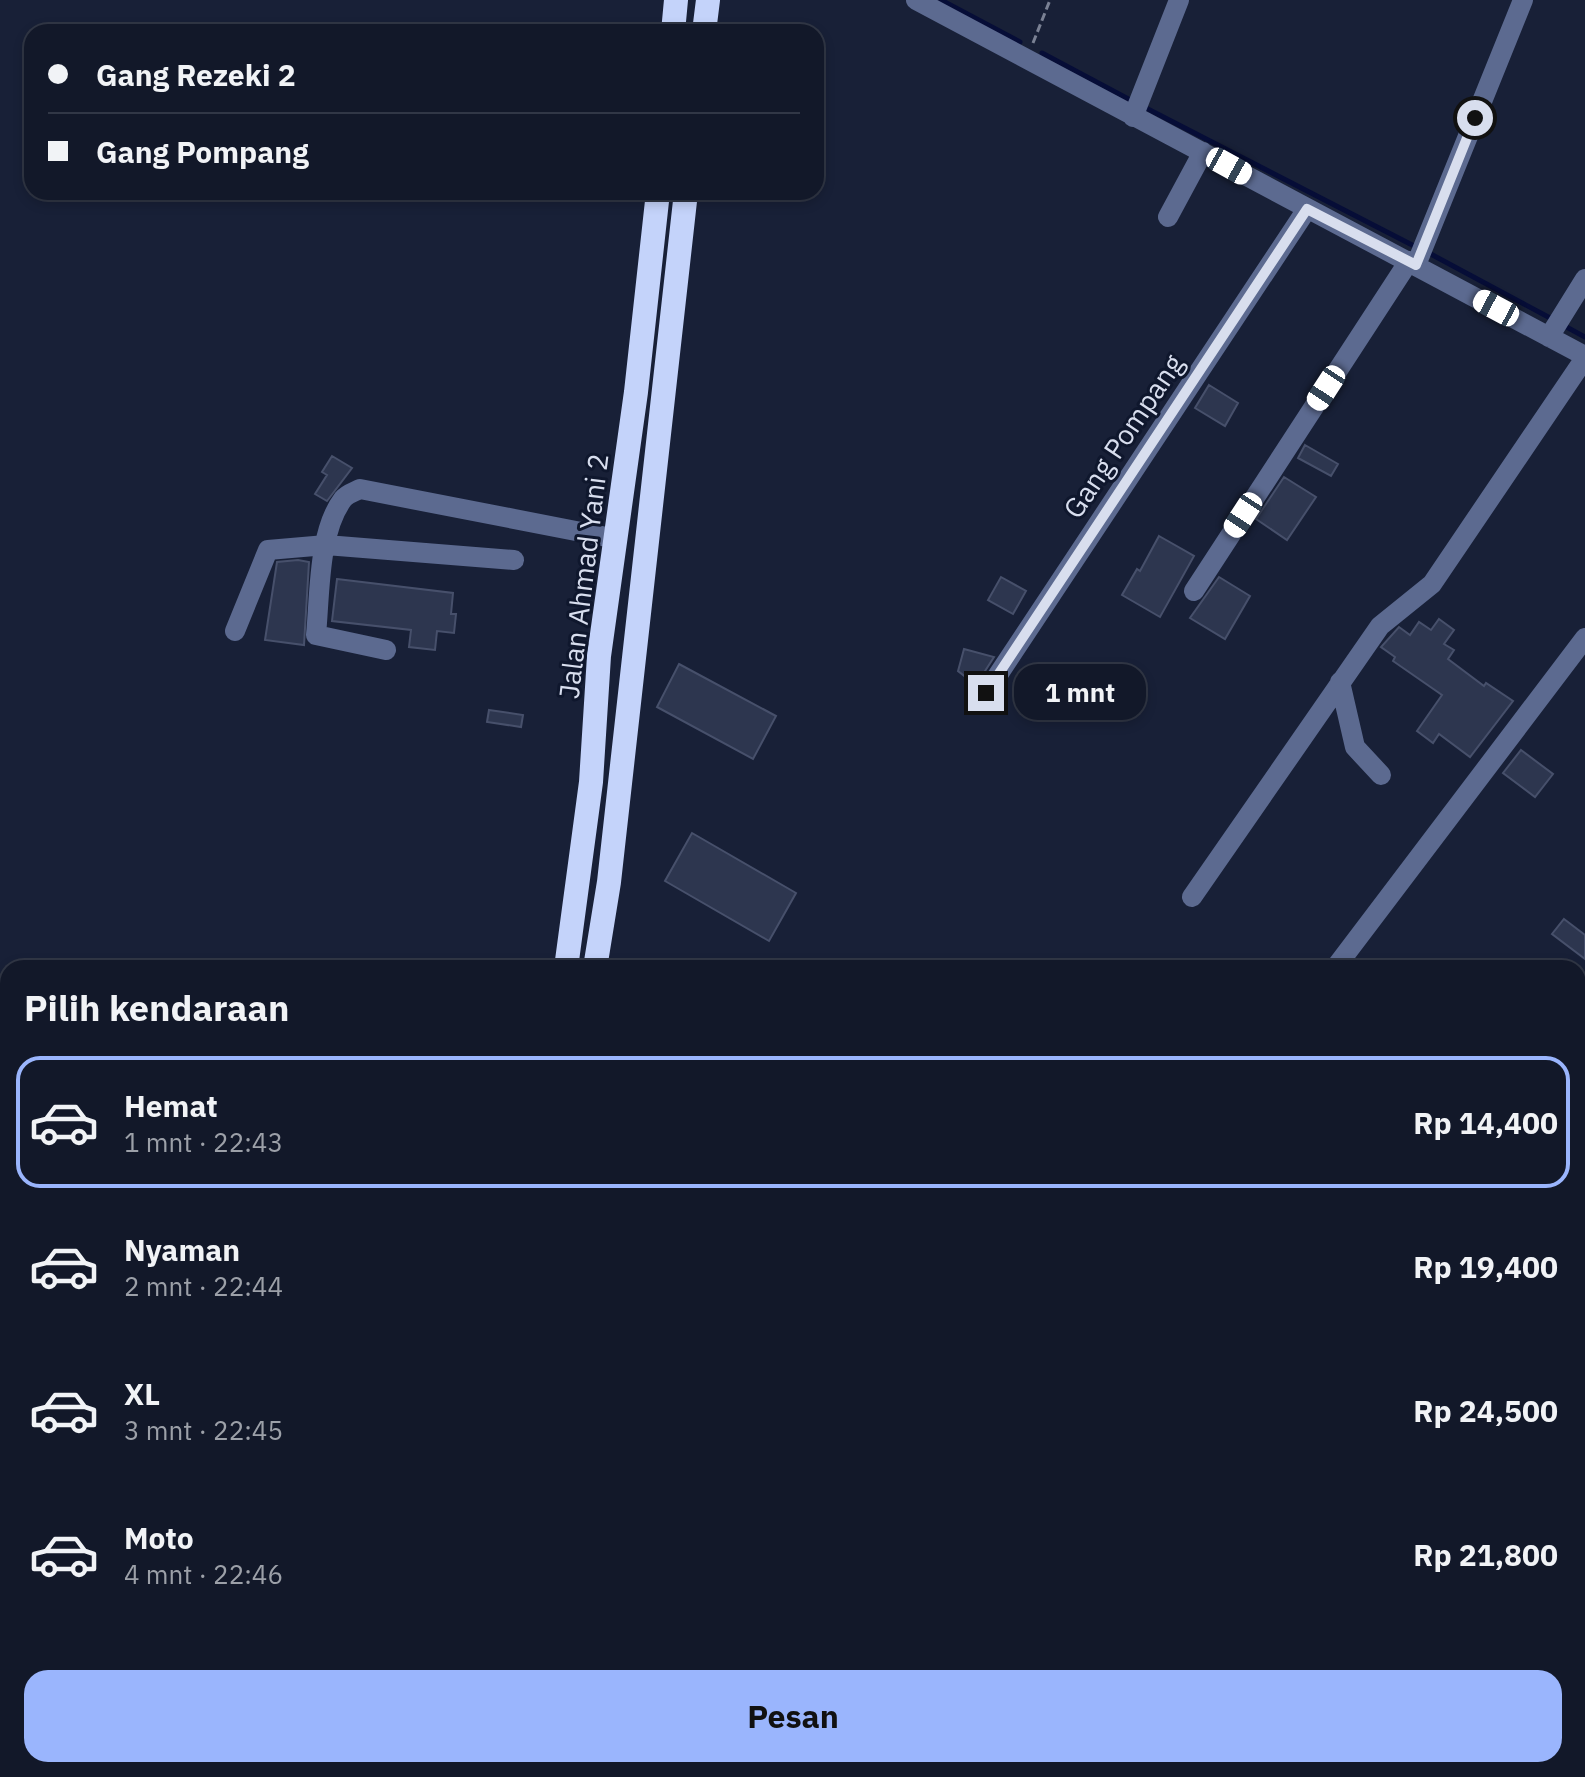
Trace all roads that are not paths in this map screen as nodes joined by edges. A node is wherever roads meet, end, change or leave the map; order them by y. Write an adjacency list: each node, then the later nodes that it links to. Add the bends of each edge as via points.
1 (676, 0): 6 (highway)
2 (708, 0): 7 (highway)
3 (916, 0): 8 (street)
4 (1179, 0): 8 (street)
5 (1523, 0): 14 (street)
6 (674, 24)
7 (705, 24)
8 (1133, 117): 9 (street)
9 (1203, 152): 12 (street); 13 (street)
10 (657, 200): 18 (highway, Jalan Ahmad Yani 2)
11 (685, 200): 30 (highway)
12 (1307, 209): 14 (street); 26 (street, Gang Pompang)
13 (1168, 217)
14 (1412, 263): 16 (street); 21 (street)
15 (1585, 279): 16 (street)
16 (1549, 337): 17 (street)
17 (1585, 357): 25 (street, via 1432,584 1380,626)
18 (617, 539): 19 (street, via 360,489 343,500); 29 (highway, Jalan Ahmad Yani 2, via 599,656 591,782)
19 (326, 545): 20 (street); 22 (street, via 268,550); 24 (street, via 316,635)
20 (514, 560)
21 (1194, 591)
22 (235, 631)
23 (1585, 638): 31 (street)
24 (386, 650)
25 (1340, 682): 27 (street, via 1355,747); 28 (street)
26 (986, 693)
27 (1381, 775)
28 (1192, 897)
29 (567, 960)
30 (596, 960)
31 (1341, 960)

